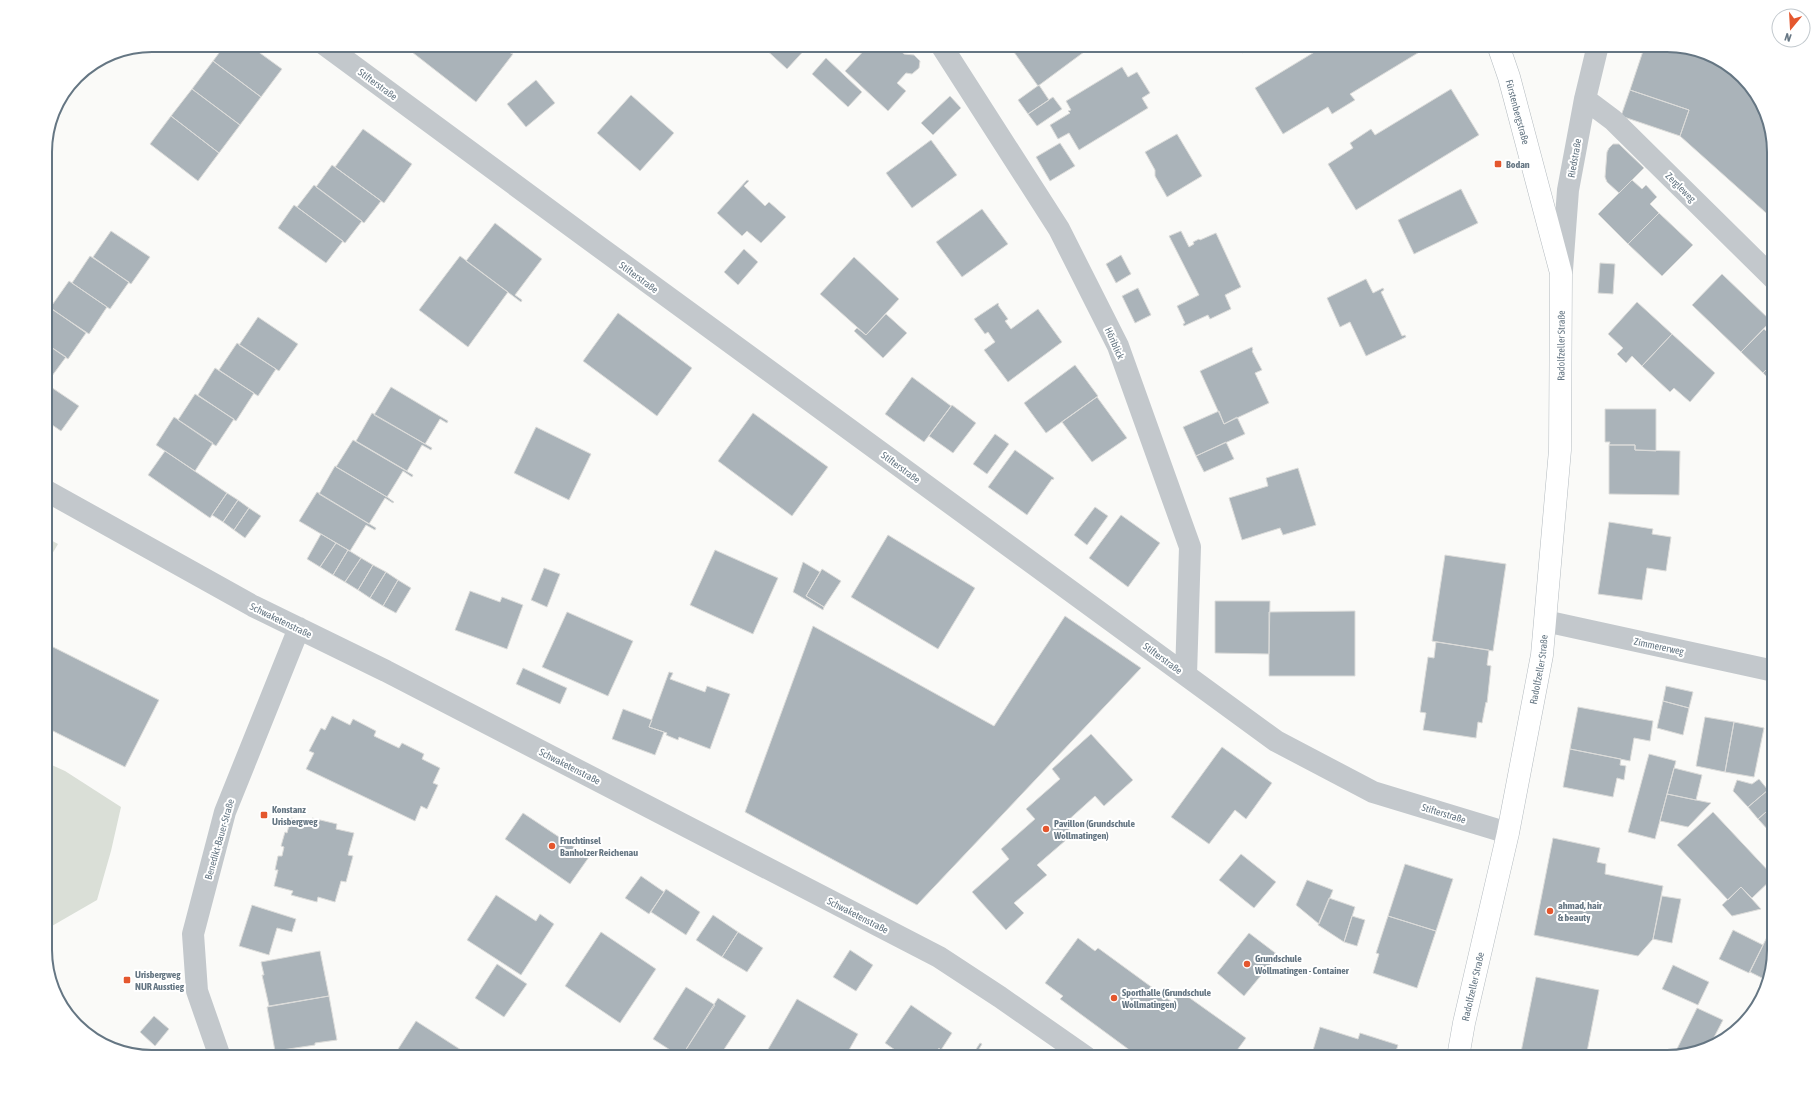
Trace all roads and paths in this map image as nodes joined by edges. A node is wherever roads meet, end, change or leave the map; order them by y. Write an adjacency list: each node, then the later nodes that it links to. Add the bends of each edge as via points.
1 (334, 52): 12 (street, Stifterstraße)
2 (946, 52): 12 (street, Höriblick, via 1058,229 1118,346 1190,547)
3 (1500, 52): 7 (main road, Fürstenbergstraße)
4 (1596, 52): 5 (street, Riedstraße)
5 (1585, 99): 6 (street, Zergleweg, via 1614,120); 7 (street, Riedstraße, via 1568,190)
6 (1767, 272)
7 (1561, 274): 9 (main road, Radolfzeller Straße, via 1560,450)
8 (52, 494): 10 (street, Schwaketenstraße, via 253,606)
9 (1545, 621): 11 (street, Zimmererweg); 13 (main road, Radolfzeller Straße, via 1542,655)
10 (299, 628): 14 (street, Benedikt-Bauer-Straße, via 225,812 193,934 197,991); 15 (street, Schwaketenstraße, via 939,957)
11 (1767, 669)
12 (1186, 675): 13 (street, Stifterstraße, via 1276,741 1373,792)
13 (1508, 833): 16 (main road, Radolfzeller Straße)
14 (218, 1050)
15 (1076, 1050)
16 (1459, 1050)

